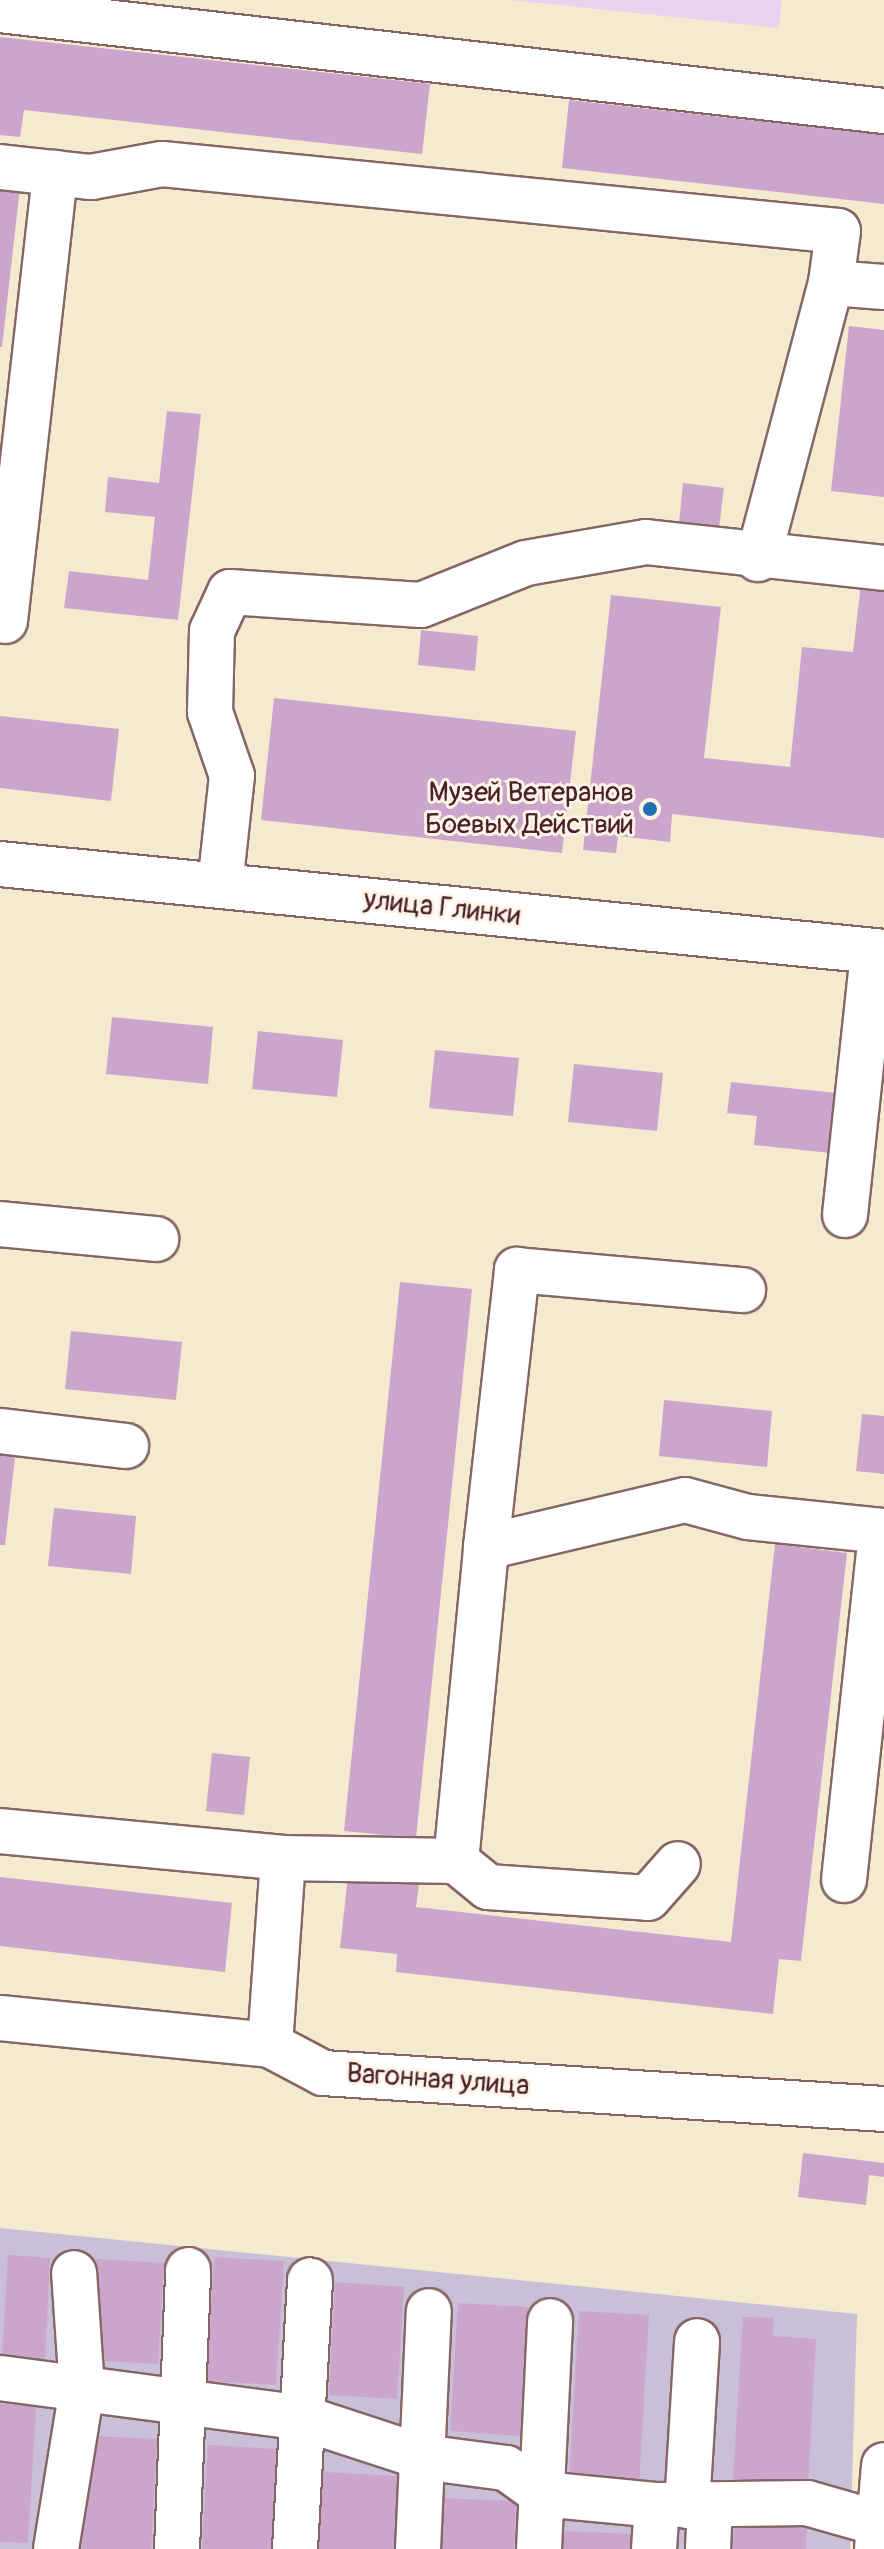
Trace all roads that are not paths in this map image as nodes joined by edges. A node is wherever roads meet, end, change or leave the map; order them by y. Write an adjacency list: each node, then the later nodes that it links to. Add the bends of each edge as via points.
1 (0, 10): 2 (street)
2 (76, 10): 3 (street)
3 (884, 111)
4 (0, 167): 5 (street)
5 (55, 173): 6 (street, via 91,177 162,164 838,231); 10 (street)
6 (831, 283): 7 (street); 8 (street)
7 (884, 287)
8 (758, 559): 9 (street); 12 (street, via 646,542 526,563 421,605 230,592 212,631 210,712 232,776)
9 (884, 568)
10 (5, 621)
11 (0, 864): 12 (street, улица Глинки)
12 (220, 886): 13 (street, улица Глинки)
13 (878, 952): 14 (street)
14 (845, 1215)
15 (0, 1224): 16 (street)
16 (156, 1239)
17 (743, 1290): 21 (street, via 517,1270)
18 (0, 1431): 19 (street)
19 (126, 1446)
20 (883, 1531): 21 (street, via 748,1517 685,1500); 26 (street)
21 (486, 1547): 24 (street)
22 (0, 1831): 23 (street)
23 (283, 1858): 24 (street); 28 (street)
24 (456, 1861): 25 (street, via 488,1887 648,1898)
25 (678, 1864)
26 (844, 1880)
27 (0, 2018): 28 (street, Вагонная улица)
28 (270, 2045): 29 (street, Вагонная улица, via 323,2073)
29 (884, 2109)
30 (188, 2270): 38 (street)
31 (74, 2273): 37 (street)
32 (310, 2280): 39 (street)
33 (429, 2311): 40 (street)
34 (550, 2321): 42 (street)
35 (697, 2341): 43 (street)
36 (0, 2378): 37 (street)
37 (82, 2389): 38 (street); 45 (street)
38 (183, 2402): 39 (street); 46 (street)
39 (303, 2418): 40 (street); 47 (street)
40 (422, 2457): 42 (street, via 506,2468); 48 (street)
41 (884, 2465): 44 (street)
42 (542, 2494): 43 (street); 49 (street)
43 (685, 2505): 44 (street, via 807,2503); 50 (street); 51 (street)
44 (880, 2532)
45 (56, 2549)
46 (177, 2549)
47 (295, 2549)
48 (418, 2549)
49 (539, 2549)
50 (654, 2549)
51 (708, 2549)

